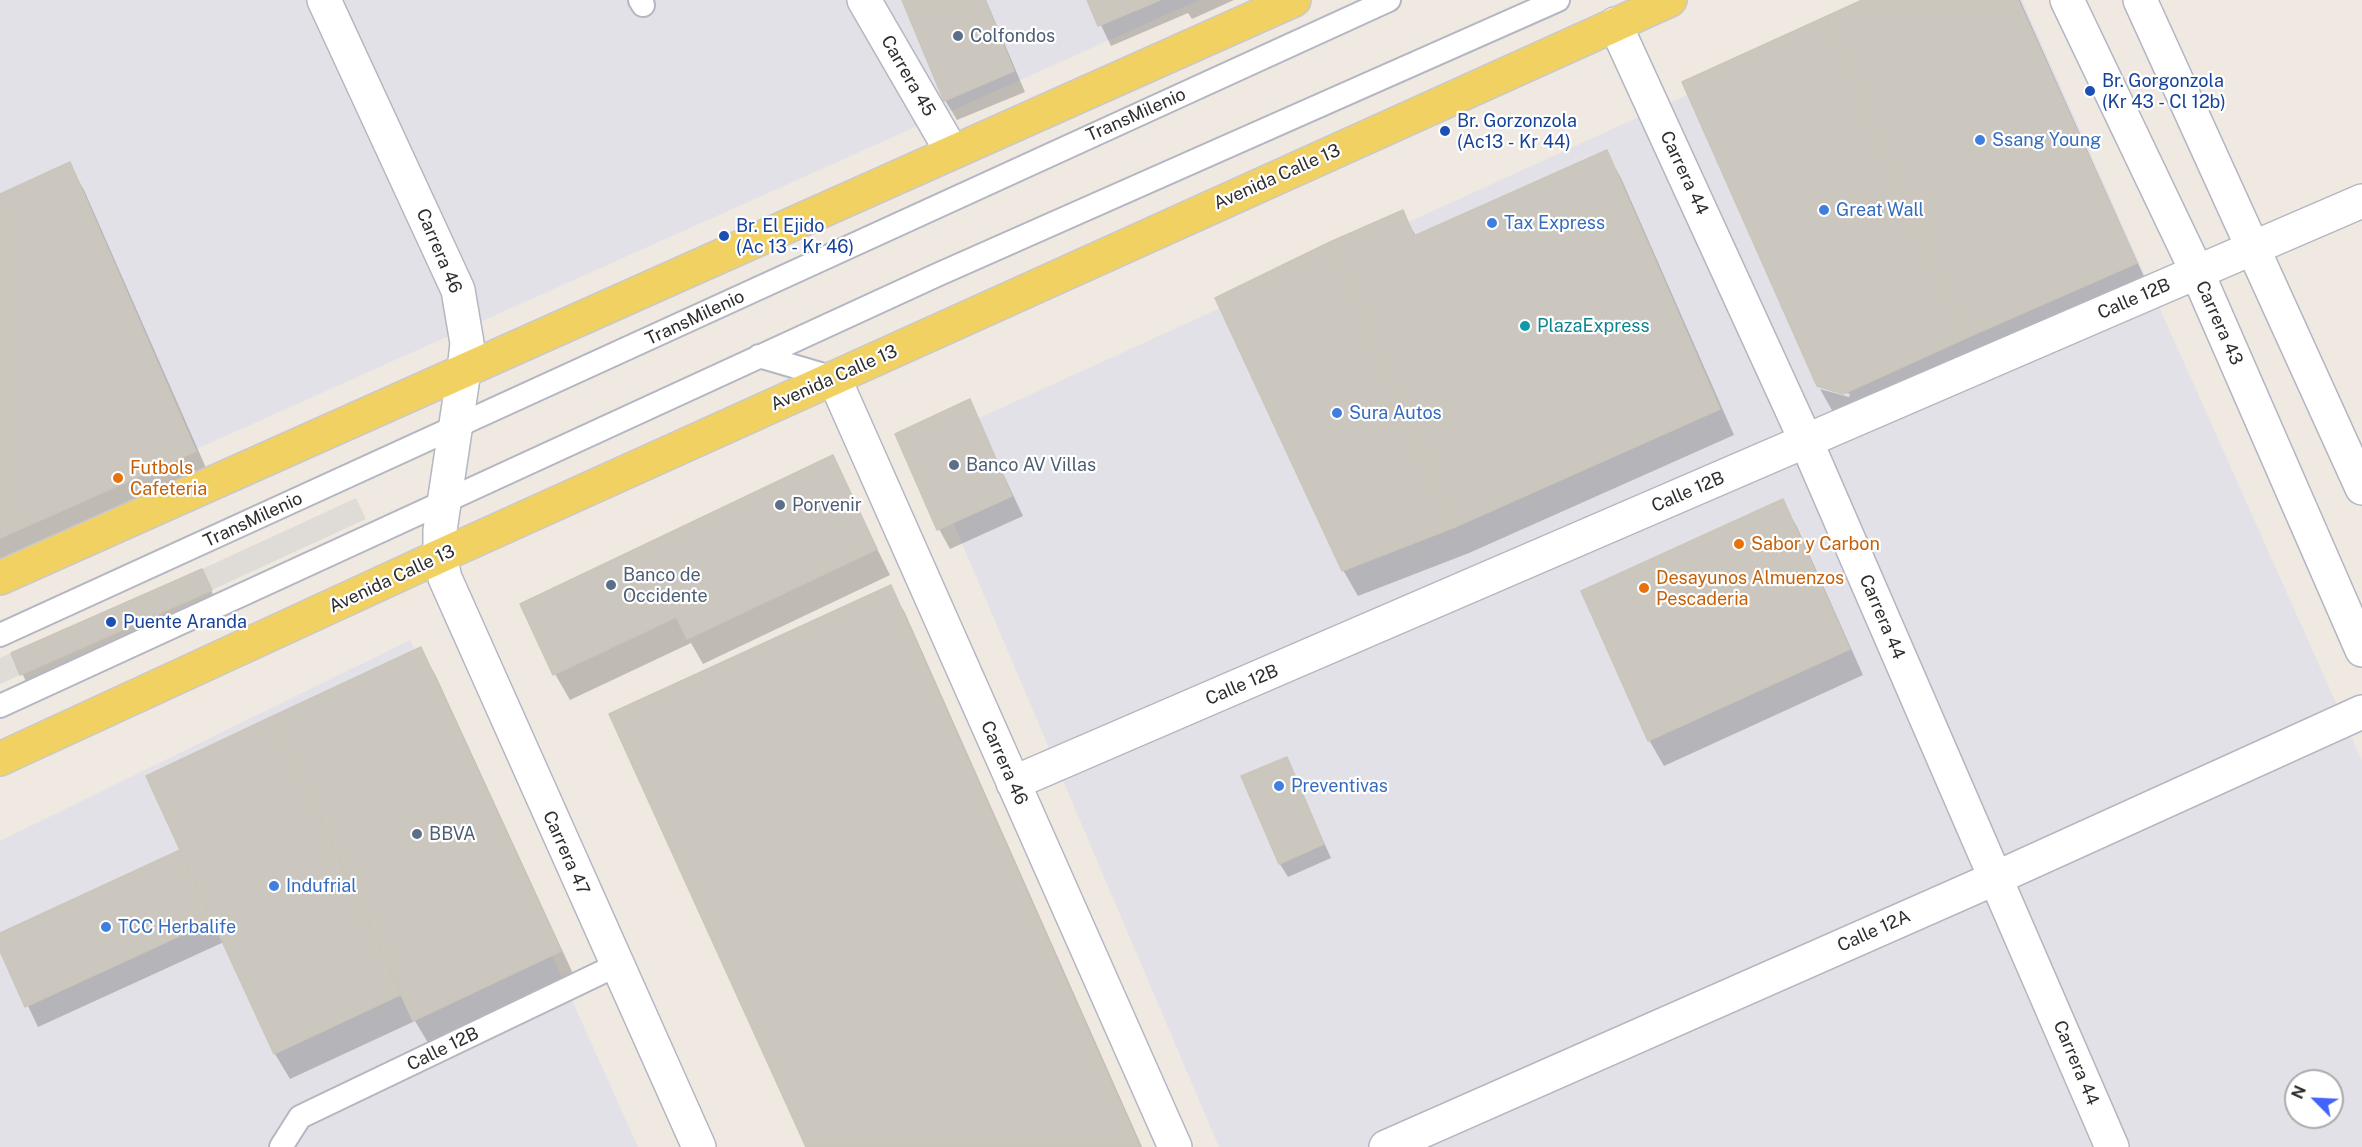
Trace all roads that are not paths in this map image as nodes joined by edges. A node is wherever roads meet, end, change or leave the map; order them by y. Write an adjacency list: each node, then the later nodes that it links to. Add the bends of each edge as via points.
1 (324, 0): 15 (street, Carrera 46, via 458,290 467,343)
2 (864, 0): 10 (street, Carrera 45)
3 (1294, 0): 10 (main road)
4 (1389, 0): 17 (lane, TransMilenio)
5 (1558, 0): 14 (lane)
6 (1670, 0): 9 (main road, Avenida Calle 13)
7 (2067, 0): 13 (street, Carrera 43)
8 (2140, 0): 12 (street)
9 (1615, 24): 16 (main road, Avenida Calle 13); 18 (street, Carrera 44)
10 (952, 152): 15 (main road)
11 (2362, 201): 12 (street, Calle 12B)
12 (2252, 248): 13 (street, Calle 12B); 19 (street)
13 (2197, 273): 18 (street, Calle 12B); 24 (street, Carrera 43)
14 (759, 356): 16 (lane); 20 (lane)
15 (464, 371): 17 (street, Carrera 46); 22 (main road)
16 (834, 378): 21 (main road, Avenida Calle 13); 28 (street, Carrera 46)
17 (455, 428): 20 (street, Carrera 46); 23 (lane, TransMilenio)
18 (1806, 441): 28 (street, Calle 12B); 29 (street, Carrera 44)
19 (2362, 488)
20 (443, 502): 21 (street, Carrera 46); 25 (lane)
21 (440, 556): 27 (main road, Avenida Calle 13); 30 (street, Carrera 47, via 451,598)
22 (0, 578)
23 (0, 635)
24 (2362, 650)
25 (0, 706)
26 (2362, 712): 29 (street, Calle 12A)
27 (0, 759)
28 (1013, 783): 33 (street, Carrera 46)
29 (1996, 878): 34 (street, Calle 12A); 35 (street, Carrera 44)
30 (617, 965): 31 (lane, Calle 12B, via 300,1117); 32 (street, Carrera 47)
31 (281, 1147)
32 (699, 1147)
33 (1175, 1147)
34 (1386, 1147)
35 (2112, 1147)

